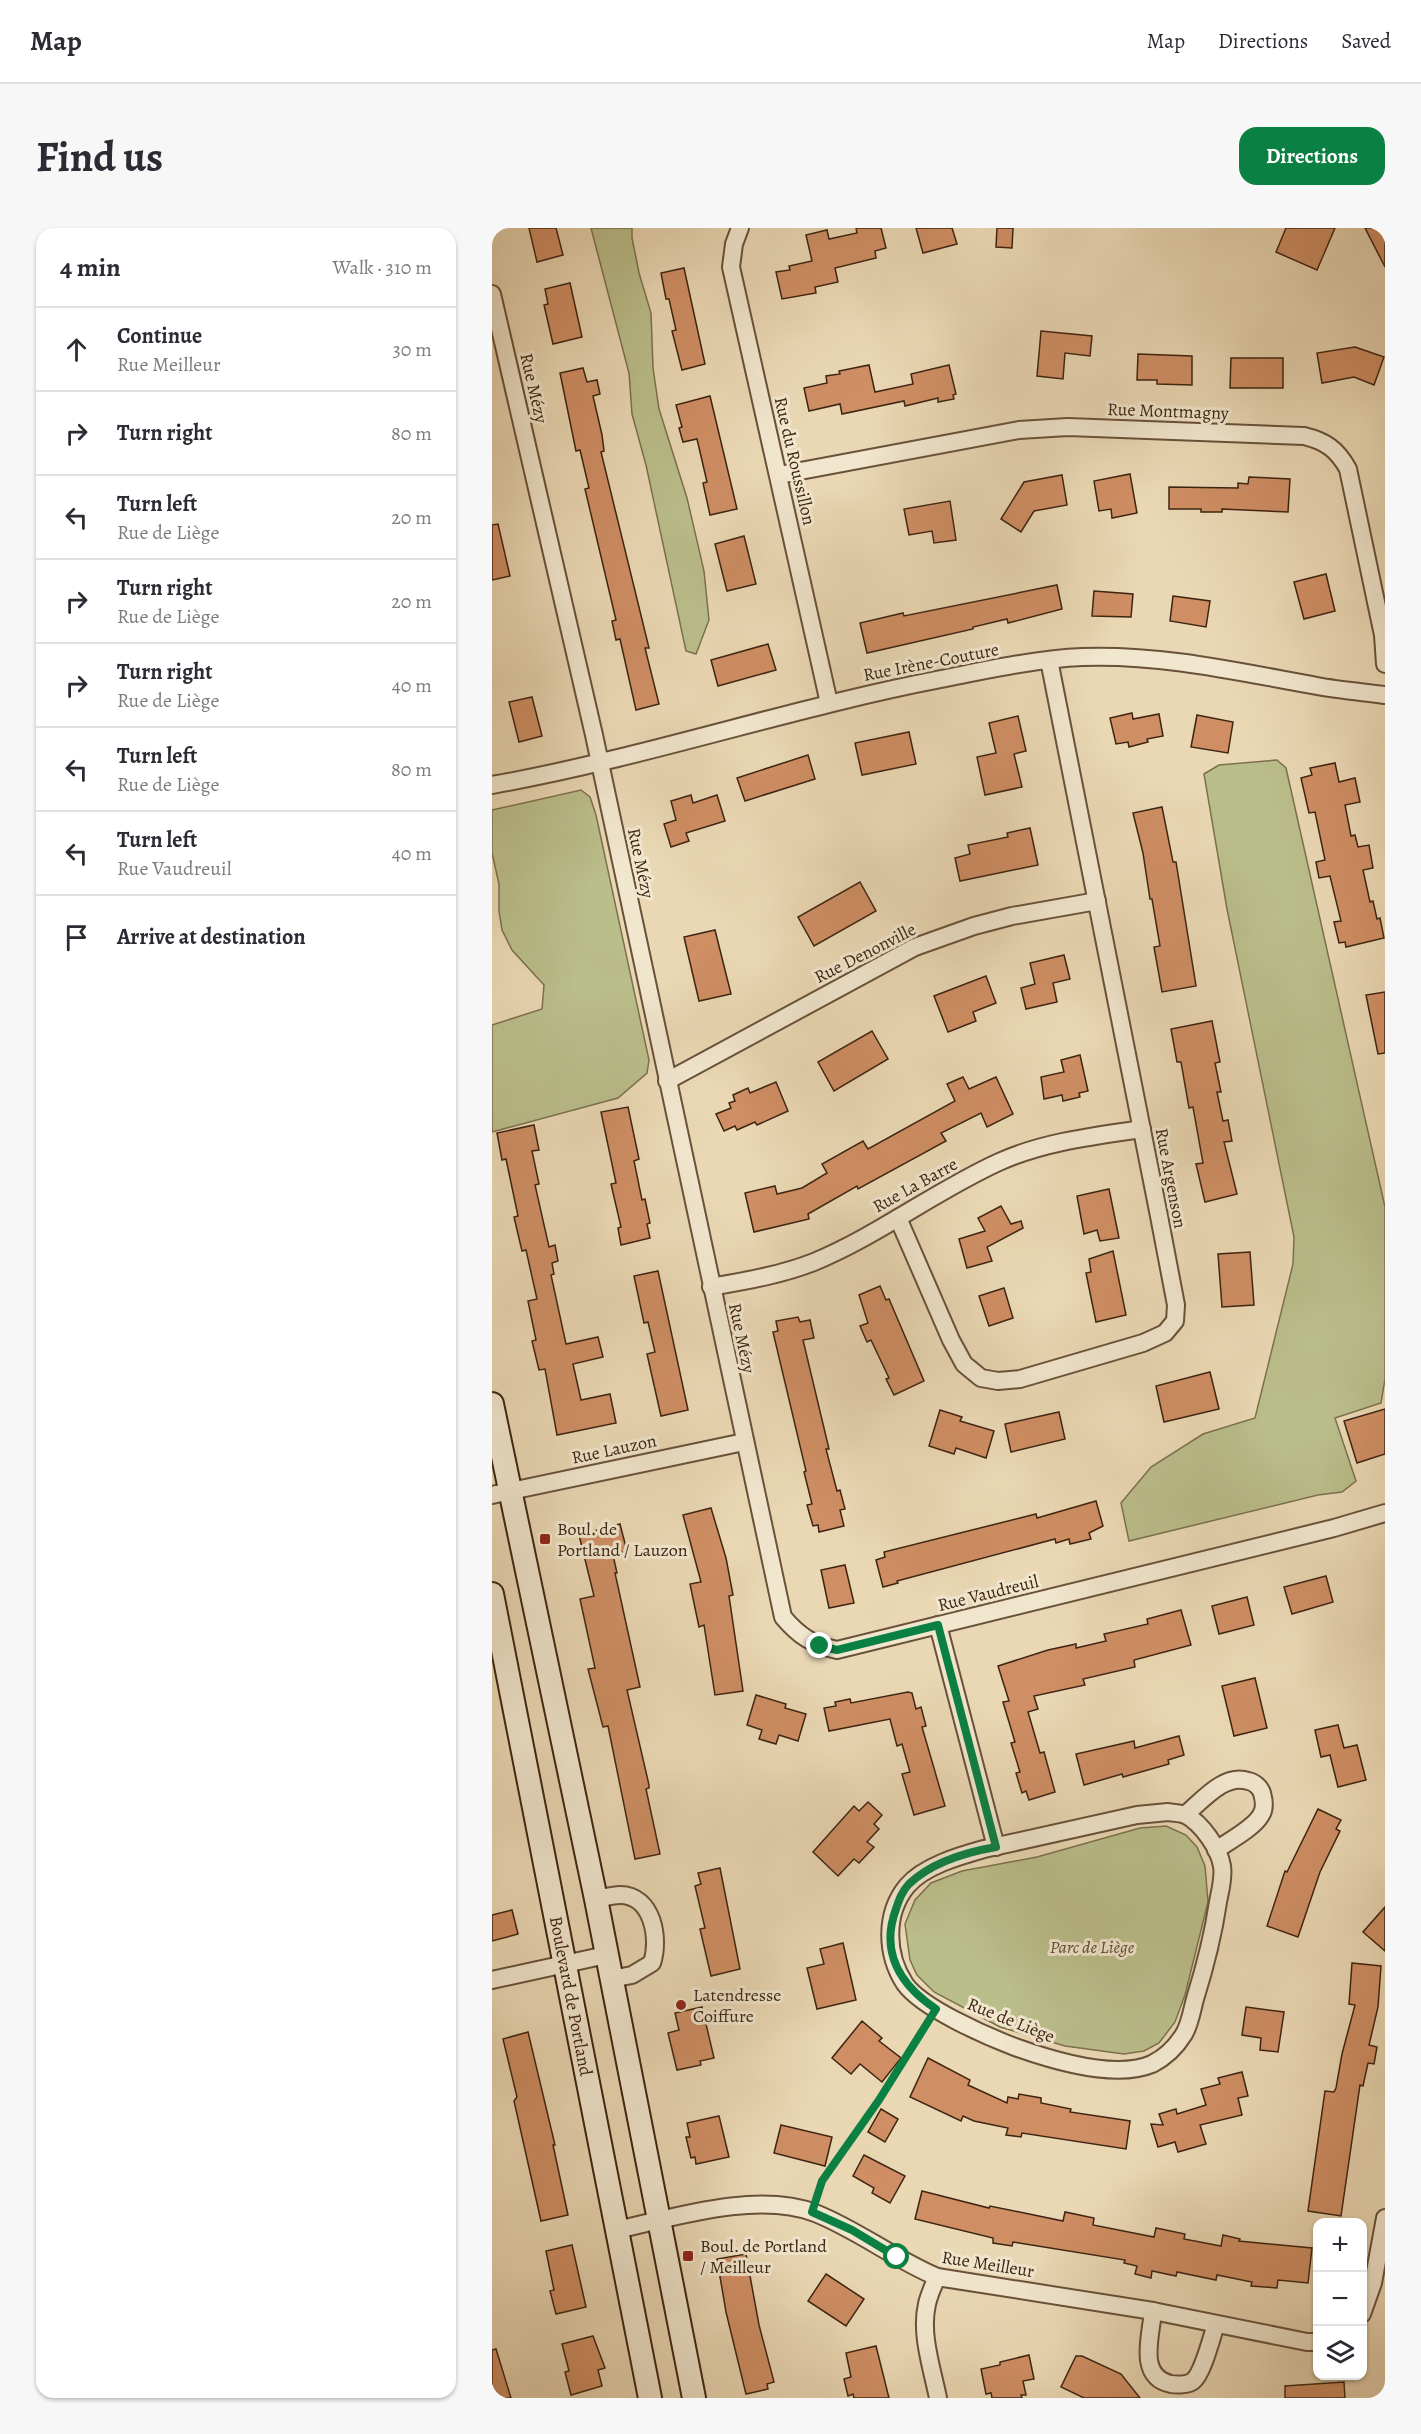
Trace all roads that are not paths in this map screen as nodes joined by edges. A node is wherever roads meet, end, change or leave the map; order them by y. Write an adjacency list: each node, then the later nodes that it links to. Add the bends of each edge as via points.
1 (740, 228): 3 (street, Rue du Roussillon, via 731,267)
2 (492, 294): 8 (street, Rue Mézy)
3 (778, 475): 5 (street, Rue Montmagny, via 1007,432 1068,427 1304,436 1319,440 1332,447 1348,469 1383,635); 7 (street, Rue du Roussillon)
4 (1049, 660): 6 (street, Rue Irène-Couture, via 1148,658); 7 (street, Rue Irène-Couture, via 906,685); 10 (street, Rue Argenson)
5 (1385, 664)
6 (1385, 695)
7 (828, 704): 8 (street, Rue Irène-Couture)
8 (600, 763): 9 (street, Rue Irène-Couture); 11 (street, Rue Mézy)
9 (492, 785)
10 (1097, 901): 11 (street, Rue Denonville, via 993,921 915,947); 12 (street, Rue Argenson)
11 (667, 1081): 14 (street, Rue Mézy)
12 (1142, 1129): 13 (street, Rue La Barre, via 1022,1152); 13 (street, Rue Argenson, via 1176,1305 1175,1320 1155,1339 1020,1379 998,1382 981,1378 964,1364 951,1341)
13 (898, 1218): 14 (street, Rue La Barre, via 813,1262)
14 (711, 1287): 16 (street, Rue Mézy)
15 (492, 1404): 17 (main road)
16 (744, 1442): 17 (street, Rue Lauzon); 20 (street, Rue Vaudreuil, via 777,1599 783,1617 794,1631 820,1646 837,1650)
17 (501, 1493): 24 (main road)
18 (1385, 1513): 20 (street, Rue Vaudreuil)
19 (492, 1593): 26 (main road, Boulevard de Portland)
20 (938, 1625): 22 (street)
21 (1185, 1815): 22 (street, Rue de Liège, via 1137,1815); 23 (street, Rue de Liège, via 1203,1830); 23 (street, via 1229,1781 1240,1778 1261,1790 1262,1814)
22 (996, 1847): 23 (street, Rue de Liège, via 961,1856 924,1873 907,1886 894,1915 890,1942 906,1984 936,2009 1012,2046 1083,2066 1132,2070 1159,2060 1186,2031 1213,1941 1222,1866)
23 (1216, 1850)
24 (596, 1899): 25 (main road); 27 (street, via 620,1895 638,1901 646,1907 653,1927 656,1952 652,1963 632,1975)
25 (606, 1955): 26 (street); 27 (main road)
26 (565, 1965): 28 (street); 31 (main road, Boulevard de Portland)
27 (611, 1979): 30 (main road)
28 (492, 1980)
29 (1385, 2218): 33 (street)
30 (658, 2221): 31 (street, Rue Meilleur); 32 (street, Rue Meilleur, via 722,2209 784,2206 812,2212 852,2230); 38 (main road)
31 (617, 2230): 37 (main road, Boulevard de Portland)
32 (937, 2277): 34 (street, Rue Meilleur); 39 (street, via 925,2321)
33 (1367, 2300)
34 (1153, 2311): 35 (street, Rue Meilleur); 35 (street, via 1148,2363 1160,2381 1172,2384 1194,2380)
35 (1216, 2324): 36 (street, Rue Meilleur)
36 (1313, 2342)
37 (650, 2398)
38 (694, 2398)
39 (938, 2398)

